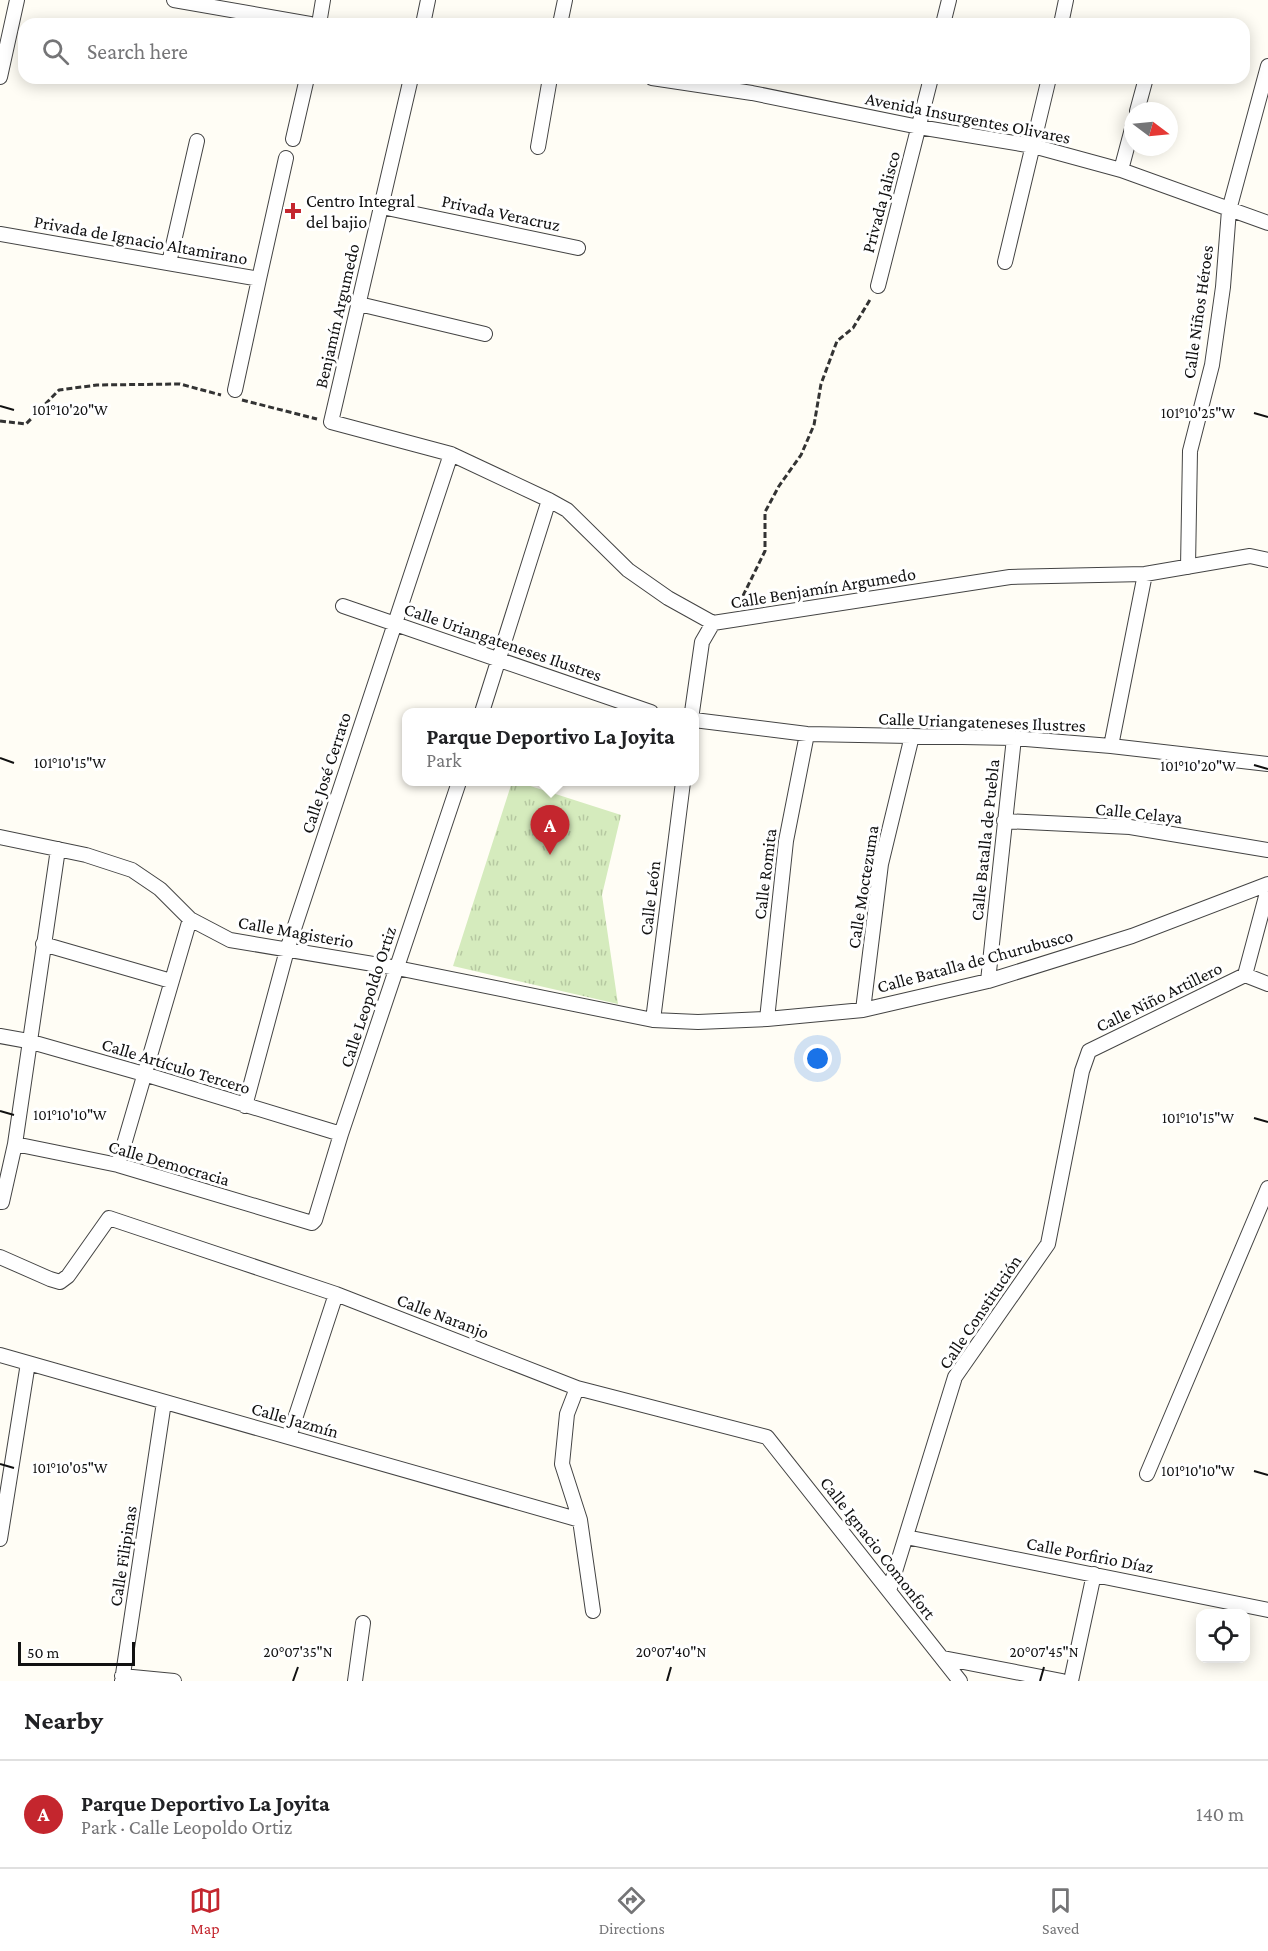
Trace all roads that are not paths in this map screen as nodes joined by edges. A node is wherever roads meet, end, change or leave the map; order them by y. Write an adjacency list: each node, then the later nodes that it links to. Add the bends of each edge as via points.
1 (17, 0): 16 (street)
2 (174, 0): 8 (street)
3 (323, 0): 10 (street)
4 (428, 0): 11 (street)
5 (565, 0): 12 (street)
6 (949, 0): 13 (street)
7 (1066, 0): 14 (street)
8 (222, 4): 9 (street)
9 (284, 18)
10 (320, 18)
11 (424, 18)
12 (561, 18)
13 (944, 18)
14 (1062, 18)
15 (1268, 66): 34 (street, Calle Niños Héroes)
16 (0, 77)
17 (306, 84): 26 (street)
18 (410, 84): 33 (street, Benjamín Argumedo)
19 (549, 84): 29 (street)
20 (692, 84): 25 (street, Avenida Insurgentes Olivares)
21 (930, 84): 25 (street, Privada Jalisco)
22 (1048, 84): 28 (street)
23 (1144, 84): 24 (street)
24 (1139, 102)
25 (920, 127): 28 (street, Avenida Insurgentes Olivares); 41 (street, Privada Jalisco)
26 (293, 139)
27 (196, 141): 39 (street)
28 (1033, 146): 32 (street, Avenida Insurgentes Olivares); 38 (street)
29 (538, 147)
30 (1125, 156): 32 (street)
31 (286, 158): 40 (street, Privada de Ignacio Altamirano)
32 (1121, 170): 34 (street, Avenida Insurgentes Olivares)
33 (381, 207): 37 (street, Privada Veracruz); 42 (street, Benjamín Argumedo)
34 (1229, 210): 35 (street, Avenida Insurgentes Olivares); 49 (street, Calle Niños Héroes, via 1212,364 1190,451)
35 (1268, 223)
36 (0, 234): 39 (street, Privada de Ignacio Altamirano)
37 (578, 248)
38 (1005, 262)
39 (169, 263): 40 (street, Privada de Ignacio Altamirano)
40 (259, 279): 44 (street)
41 (878, 286)
42 (359, 304): 43 (street); 45 (street, Benjamín Argumedo)
43 (485, 334)
44 (233, 395)
45 (331, 423): 46 (street, Calle Benjamín Argumedo)
46 (451, 454): 47 (street, Calle Benjamín Argumedo); 53 (street, Calle José Cerrato)
47 (549, 500): 52 (street, Calle Benjamín Argumedo, via 567,510 628,570); 54 (street)
48 (1268, 561): 49 (street, Calle Benjamín Argumedo, via 1250,556)
49 (1188, 567): 50 (street, Calle Benjamín Argumedo)
50 (1145, 574): 52 (street, Calle Benjamín Argumedo, via 1010,577); 62 (street)
51 (343, 606): 53 (street, Calle Uriangateneses Ilustres)
52 (713, 623): 57 (street, via 702,642)
53 (394, 624): 54 (street, Calle Uriangateneses Ilustres); 74 (street, Calle José Cerrato)
54 (500, 659): 55 (street); 56 (street, Calle Uriangateneses Ilustres)
55 (483, 708)
56 (640, 708)
57 (693, 708)
58 (699, 721): 59 (street, Calle Uriangateneses Ilustres)
59 (807, 734): 60 (street, Calle Uriangateneses Ilustres); 81 (street, Calle Romita, via 786,841)
60 (912, 736): 61 (street, Calle Uriangateneses Ilustres); 80 (street, Calle Moctezuma, via 881,864)
61 (1014, 738): 62 (street, Calle Uriangateneses Ilustres); 66 (street, Calle Batalla de Puebla)
62 (1111, 746): 63 (street, Calle Uriangateneses Ilustres)
63 (1268, 764)
64 (458, 786): 75 (street, Calle Leopoldo Ortiz)
65 (682, 786): 82 (street, Calle León)
66 (1004, 821): 69 (street, Calle Celaya, via 1130,827); 78 (street, Calle Batalla de Puebla)
67 (0, 837): 68 (street, Calle Magisterio)
68 (58, 849): 72 (street, Calle Magisterio, via 132,870 160,889); 73 (street)
69 (1268, 850)
70 (1268, 884): 78 (street, Calle Batalla de Churubusco, via 1131,936)
71 (1268, 889): 76 (street)
72 (190, 919): 74 (street, Calle Magisterio, via 230,939); 77 (street)
73 (43, 944): 77 (street); 84 (street)
74 (287, 950): 75 (street, Calle Magisterio); 87 (street, Calle José Cerrato)
75 (396, 968): 82 (street, Calle Batalla de Churubusco); 88 (street, Calle Leopoldo Ortiz)
76 (1245, 975): 79 (street); 85 (street, Calle Niño Artillero)
77 (171, 981): 86 (street)
78 (988, 981): 80 (street, Calle Batalla de Churubusco)
79 (1268, 984)
80 (863, 1010): 81 (street, Calle Batalla de Churubusco)
81 (767, 1019): 82 (street, Calle Batalla de Churubusco)
82 (653, 1020)
83 (0, 1036): 84 (street, Calle Artículo Tercero)
84 (28, 1041): 86 (street, Calle Artículo Tercero); 89 (street)
85 (1089, 1051): 104 (street, Calle Constitución, via 1048,1244 955,1377)
86 (144, 1074): 87 (street, Calle Artículo Tercero); 90 (street)
87 (245, 1106): 88 (street, Calle Artículo Tercero)
88 (341, 1134): 93 (street, Calle Leopoldo Ortiz)
89 (15, 1144): 90 (street, Calle Democracia); 92 (street)
90 (118, 1165): 93 (street, Calle Democracia)
91 (1268, 1188): 102 (street)
92 (1, 1202)
93 (312, 1223)
94 (0, 1257): 95 (street, Calle Naranjo, via 60,1282 109,1218)
95 (336, 1294): 98 (street, Calle Naranjo); 100 (street)
96 (0, 1355): 97 (street, Calle Jazmín)
97 (28, 1363): 99 (street, Calle Jazmín); 105 (street)
98 (577, 1388): 101 (street, Calle Naranjo); 103 (street, via 567,1414 562,1464)
99 (164, 1402): 100 (street, Calle Jazmín); 112 (street, Calle Filipinas)
100 (289, 1437): 103 (street, Calle Jazmín)
101 (767, 1437): 107 (street, Calle Ignacio Comonfort)
102 (1147, 1474)
103 (580, 1520): 109 (street)
104 (906, 1537): 106 (street, Calle Porfirio Díaz); 107 (street, Calle Constitución)
105 (0, 1539)
106 (1094, 1574): 108 (street, Calle Porfirio Díaz); 117 (street)
107 (889, 1591): 111 (street, Calle Ignacio Comonfort)
108 (1268, 1610)
109 (593, 1611)
110 (363, 1623): 114 (street)
111 (943, 1658): 115 (street, Calle Ignacio Comonfort); 116 (street)
112 (122, 1679): 113 (street)
113 (174, 1681)
114 (355, 1681)
115 (960, 1681)
116 (1062, 1681)
117 (1071, 1681)

